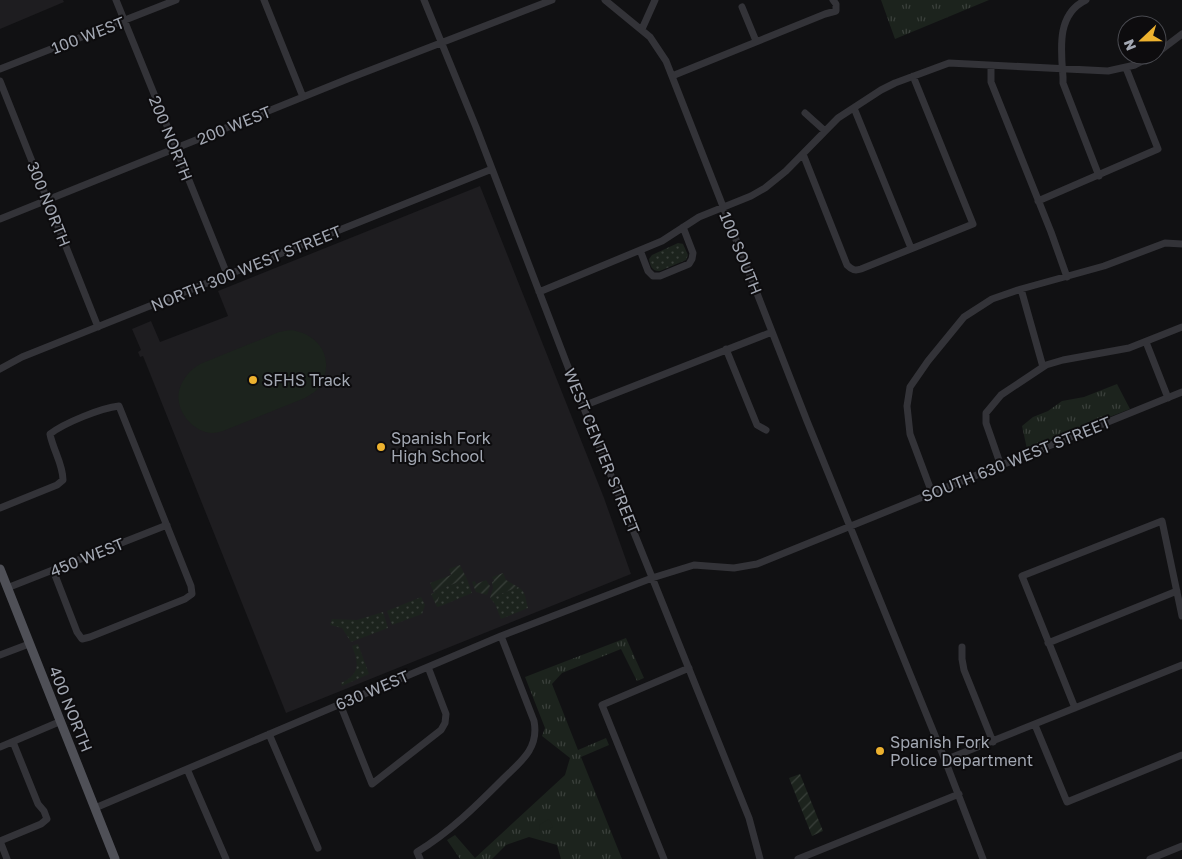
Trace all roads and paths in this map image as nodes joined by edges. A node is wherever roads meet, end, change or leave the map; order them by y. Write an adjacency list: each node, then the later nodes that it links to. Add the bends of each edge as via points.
1 (116, 0): 11 (street, 200 NORTH)
2 (176, 0): 11 (street, 100 WEST)
3 (264, 0): 25 (street)
4 (424, 0): 15 (street, WEST CENTER STREET)
5 (552, 0): 15 (street, 200 WEST)
6 (604, 0): 12 (street, 100 SOUTH)
7 (655, 0): 12 (street)
8 (833, 0): 14 (street, via 836,11)
9 (1086, 0): 21 (street, via 1072,11 1064,25)
10 (742, 6): 14 (street)
11 (124, 21): 20 (street, 100 WEST); 29 (street, 200 NORTH)
12 (642, 29): 22 (street, 100 SOUTH, via 657,46)
13 (1182, 34): 16 (street)
14 (756, 42): 22 (street)
15 (442, 44): 25 (street, 200 WEST); 31 (street, WEST CENTER STREET)
16 (1167, 46)
17 (1132, 65): 19 (street)
18 (991, 66): 21 (street); 23 (street, via 949,63); 34 (street, via 991,82)
19 (1126, 68): 21 (street, via 1097,72); 32 (street, via 1158,150)
20 (0, 69)
21 (1062, 69): 32 (street, via 1063,83)
22 (672, 76): 35 (street, 100 SOUTH)
23 (914, 76): 26 (street, via 881,90); 39 (street, via 973,224)
24 (0, 81): 33 (street, 300 NORTH)
25 (303, 97): 29 (street, 200 WEST)
26 (854, 108): 28 (street); 39 (street)
27 (805, 113): 28 (street)
28 (825, 131): 30 (street)
29 (175, 148): 33 (street, 200 WEST); 41 (street, 200 NORTH)
30 (802, 154): 35 (street, via 765,188); 39 (street, via 851,269 862,269)
31 (492, 170): 41 (street, NORTH 300 WEST STREET); 44 (street, WEST CENTER STREET)
32 (1099, 176): 34 (street)
33 (48, 200): 36 (street, 200 WEST); 45 (street, 300 NORTH)
34 (1038, 201): 42 (street)
35 (724, 208): 37 (street); 47 (street, 100 SOUTH)
36 (0, 219)
37 (683, 227): 40 (street); 40 (street, via 693,253 689,264 653,276)
38 (1182, 244): 42 (street, via 1165,243)
39 (911, 248)
40 (640, 250): 44 (street)
41 (227, 274): 45 (street, NORTH 300 WEST STREET)
42 (1067, 277): 43 (street)
43 (1021, 289): 50 (street); 57 (street, via 992,299 964,317 910,387 907,406 910,434)
44 (539, 292): 54 (street, WEST CENTER STREET)
45 (98, 327): 51 (street, NORTH 300 WEST STREET)
46 (1182, 327): 48 (street)
47 (772, 332): 49 (street); 60 (street, 100 SOUTH)
48 (1146, 342): 50 (street); 53 (street)
49 (726, 349): 54 (street); 55 (street, via 756,425)
50 (1043, 367): 56 (street, via 1001,395 986,413 986,423)
51 (0, 368)
52 (1182, 392): 53 (street, SOUTH 630 WEST STREET)
53 (1168, 398): 56 (street, SOUTH 630 WEST STREET)
54 (583, 406): 63 (street, WEST CENTER STREET)
55 (766, 430)
56 (1001, 466): 57 (street, SOUTH 630 WEST STREET)
57 (932, 493): 60 (street, SOUTH 630 WEST STREET)
58 (0, 508): 59 (street, via 63,480 50,434 58,428 119,406)
59 (167, 525): 62 (street, 450 WEST); 62 (street, via 192,594 90,637 82,639 77,632)
60 (850, 527): 63 (street, SOUTH 630 WEST STREET, via 757,564 734,568 694,565); 84 (street, 100 SOUTH)
61 (0, 569): 64 (main road, 400 NORTH)
62 (53, 570): 64 (street, 450 WEST)
63 (652, 578): 67 (street, 630 WEST); 74 (street, WEST CENTER STREET)
64 (7, 588): 69 (main road, 400 NORTH)
65 (1177, 591): 66 (street); 68 (street); 68 (street, via 1162,521 1022,576)
66 (1182, 616)
67 (501, 636): 73 (street, 630 WEST); 91 (street, via 533,716 535,737 532,747 477,805)
68 (1048, 642): 76 (street)
69 (29, 644): 71 (street); 77 (main road, 400 NORTH)
70 (962, 647): 81 (street, via 964,670)
71 (0, 655)
72 (1182, 665): 76 (street)
73 (428, 667): 75 (street, 630 WEST); 75 (street, via 446,714 445,723 441,730 372,784)
74 (689, 668): 95 (street, via 602,705); 96 (street, WEST CENTER STREET, via 749,818)
75 (340, 704): 79 (street, 630 WEST)
76 (1075, 708): 78 (street)
77 (60, 722): 80 (street); 87 (main road, 400 NORTH)
78 (1035, 725): 81 (street); 83 (street, via 1067,802)
79 (269, 734): 85 (street, 630 WEST); 90 (street)
80 (13, 742): 82 (street); 88 (street, via 47,819)
81 (993, 742): 84 (street)
82 (0, 747)
83 (1182, 755)
84 (945, 760): 86 (street, 100 SOUTH)
85 (187, 769): 87 (street, 630 WEST); 94 (street)
86 (959, 794): 97 (street); 98 (street, 100 SOUTH)
87 (95, 808): 93 (main road, 400 NORTH)
88 (0, 841): 92 (street)
89 (1182, 846): 99 (street)
90 (318, 848)
91 (418, 855)
92 (7, 859)
93 (115, 859)
94 (226, 859)
95 (664, 859)
96 (760, 859)
97 (798, 859)
98 (983, 859)
99 (1150, 859)

